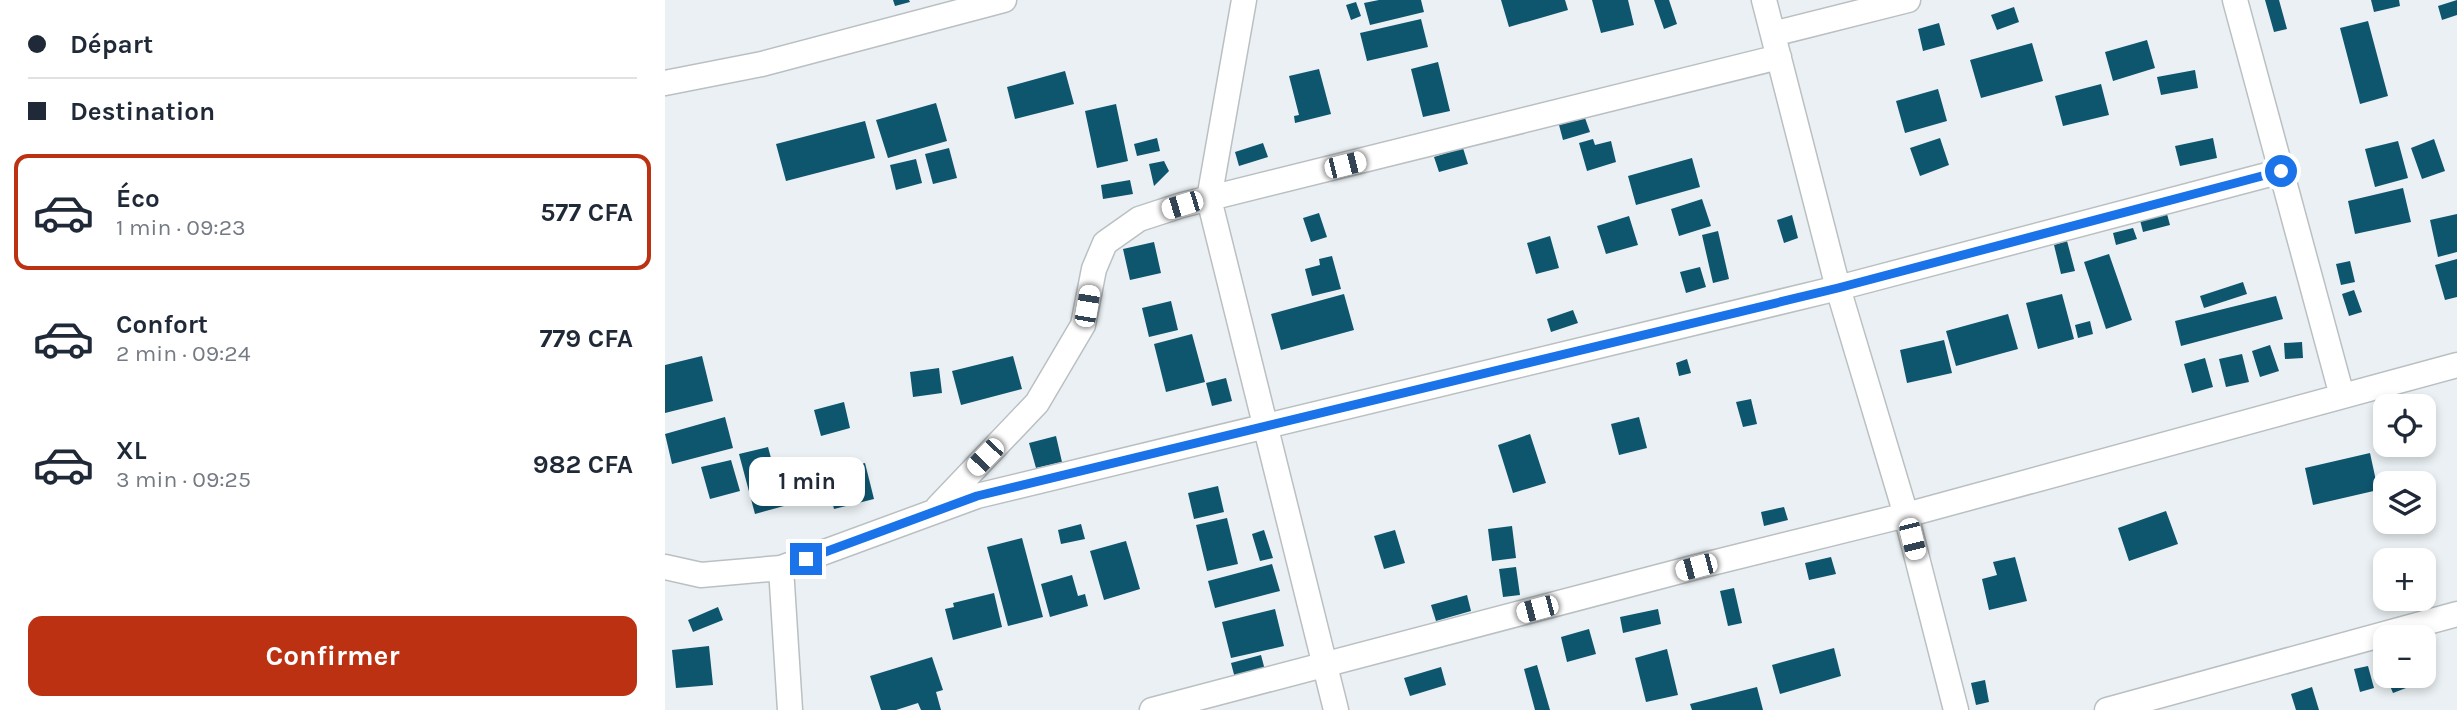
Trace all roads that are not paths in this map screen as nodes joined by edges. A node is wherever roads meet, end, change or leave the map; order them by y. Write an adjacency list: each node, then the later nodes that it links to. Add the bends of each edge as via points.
1 (1005, 0): 7 (street, via 762,64)
2 (1244, 0): 9 (street)
3 (1764, 0): 6 (street)
4 (1908, 0): 6 (street)
5 (2235, 0): 8 (street)
6 (1776, 46): 9 (street); 10 (street)
7 (665, 83)
8 (2281, 171): 10 (street); 12 (street)
9 (1209, 199): 13 (street); 14 (street, via 1139,219 1105,243 1094,268 1083,325 1037,403)
10 (1838, 288): 13 (street); 15 (street)
11 (2457, 365): 12 (street)
12 (2342, 396): 15 (street)
13 (1264, 426): 14 (street, via 977,496); 19 (street)
14 (933, 512): 17 (street)
15 (1906, 515): 19 (street); 23 (street)
16 (665, 567): 17 (street, via 701,575)
17 (781, 568): 20 (street)
18 (2457, 614): 24 (street)
19 (1324, 665): 21 (street); 22 (street)
20 (790, 710)
21 (1152, 710)
22 (1336, 710)
23 (1956, 710)
24 (2107, 710)

